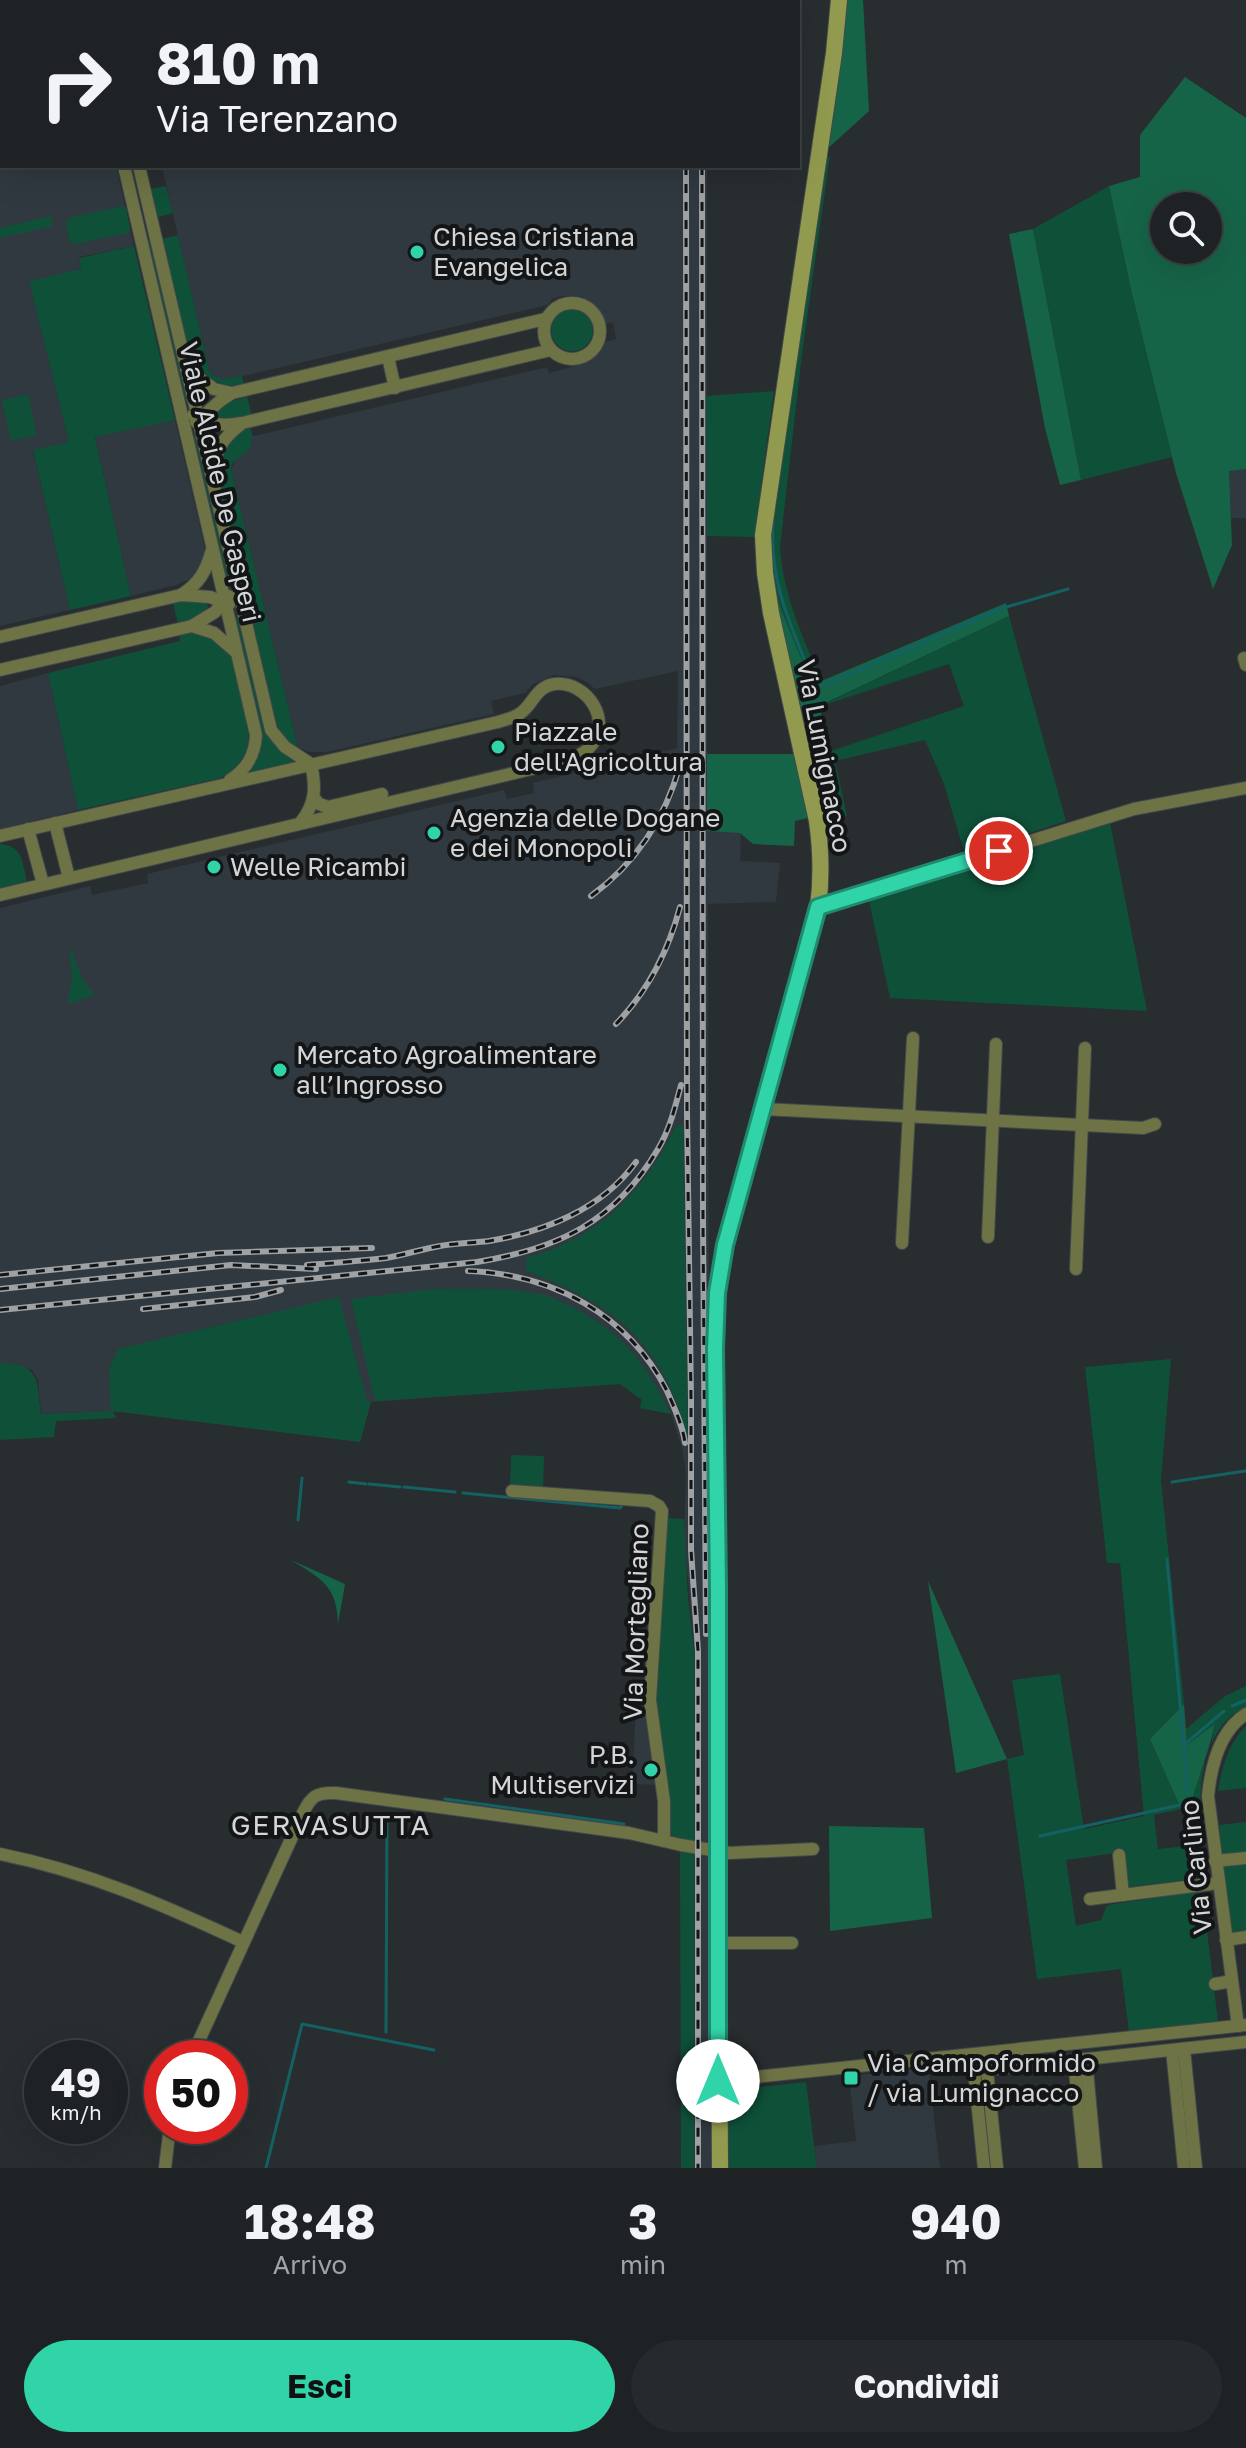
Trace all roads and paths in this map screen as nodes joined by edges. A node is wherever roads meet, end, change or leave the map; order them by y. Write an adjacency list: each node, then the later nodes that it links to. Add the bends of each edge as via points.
1 (839, 0): 36 (main road, Via Lumignacco, via 762,544 771,613 820,846)
2 (124, 168): 10 (street, Viale Alcide De Gasperi)
3 (139, 168): 7 (street, Viale Alcide De Gasperi)
4 (545, 319): 5 (street, via 544,335); 5 (street, via 557,306 575,302 591,310 599,326 597,343 584,356 567,358); 6 (street)
5 (551, 350): 8 (street)
6 (388, 357): 8 (street); 9 (street)
7 (186, 369): 9 (street, via 214,389); 11 (street, Viale Alcide De Gasperi)
8 (395, 388): 12 (street)
9 (232, 393): 11 (street)
10 (178, 402): 11 (street); 13 (street, Viale Alcide De Gasperi)
11 (198, 419): 12 (street); 13 (street); 14 (street, Viale Alcide De Gasperi)
12 (242, 423): 14 (street, via 219,445)
13 (187, 437): 15 (street, Viale Alcide De Gasperi)
14 (212, 478): 16 (street, Viale Alcide De Gasperi)
15 (213, 547): 17 (street, via 201,578); 18 (street, Viale Alcide De Gasperi)
16 (235, 580): 18 (street); 19 (street, Viale Alcide De Gasperi)
17 (181, 595): 18 (street); 21 (street)
18 (225, 602): 19 (street); 20 (street); 22 (street, Viale Alcide De Gasperi)
19 (244, 616): 24 (street, Viale Alcide De Gasperi, via 271,730)
20 (192, 626): 22 (street, via 214,633); 23 (street)
21 (0, 637)
22 (239, 657): 26 (street, Viale Alcide De Gasperi, via 255,747 239,775)
23 (0, 670)
24 (311, 764): 25 (street, via 512,718 549,685 570,685 588,695 599,723 588,749 565,761); 26 (street); 28 (street)
25 (514, 772): 28 (street, via 495,769 328,807); 29 (street)
26 (212, 787): 30 (street)
27 (1246, 788): 36 (street, via 1134,809)
28 (314, 798): 29 (street)
29 (301, 822): 33 (street)
30 (55, 823): 31 (street); 33 (street)
31 (28, 829): 32 (street); 34 (street)
32 (0, 836)
33 (69, 878): 34 (street)
34 (43, 884): 35 (street)
35 (0, 895)
36 (818, 907): 40 (main road, Via Lumignacco)
37 (913, 1038): 41 (street)
38 (996, 1044): 42 (street)
39 (1085, 1048): 43 (street)
40 (763, 1109): 41 (street); 52 (main road, Via Lumignacco, via 717,1293)
41 (909, 1117): 42 (street); 46 (street)
42 (993, 1120): 43 (street); 45 (street)
43 (1082, 1124): 44 (street); 47 (street)
44 (1155, 1124)
45 (988, 1237)
46 (902, 1243)
47 (1076, 1269)
48 (512, 1491): 50 (street, Via Mortegliano, via 650,1501 662,1511 650,1700)
49 (1246, 1714): 56 (street, Via Carlino, via 1223,1738 1210,1779)
50 (664, 1841): 52 (street); 62 (street, via 320,1793 309,1801)
51 (813, 1849): 52 (street)
52 (718, 1851): 63 (main road, Via Lumignacco)
53 (0, 1854): 62 (street, via 107,1882)
54 (1119, 1855): 58 (street)
55 (1246, 1858): 56 (street)
56 (1215, 1861): 57 (street, Via Carlino)
57 (1218, 1883): 58 (street); 61 (street, Via Carlino)
58 (1123, 1895): 59 (street)
59 (1090, 1899)
60 (1246, 1937): 61 (street)
61 (1226, 1940): 65 (street, Via Carlino)
62 (243, 1942): 68 (street)
63 (718, 1943): 64 (street); 74 (main road, Via Lumignacco)
64 (792, 1943)
65 (1232, 1981): 66 (street); 67 (street, Via Carlino)
66 (1215, 1984)
67 (1242, 2026): 71 (street)
68 (199, 2040)
69 (1246, 2042): 70 (street)
70 (1178, 2050): 72 (street); 82 (street); 83 (street)
71 (979, 2054): 73 (street); 74 (street)
72 (1080, 2060): 73 (street); 80 (street); 81 (street)
73 (980, 2070): 78 (street); 79 (street)
74 (718, 2081): 77 (main road, Via Lumignacco)
75 (168, 2144): 76 (street)
76 (165, 2168)
77 (720, 2168)
78 (984, 2168)
79 (997, 2168)
80 (1085, 2168)
81 (1096, 2168)
82 (1184, 2168)
83 (1196, 2168)

